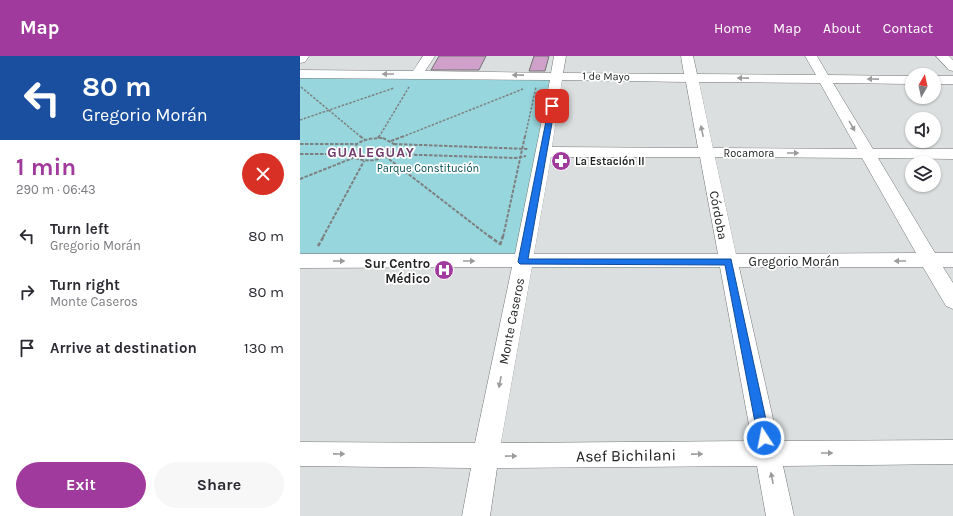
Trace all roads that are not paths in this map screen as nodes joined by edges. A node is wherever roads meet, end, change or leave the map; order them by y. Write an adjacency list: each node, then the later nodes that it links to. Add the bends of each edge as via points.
1 (303, 56): 7 (street)
2 (429, 56): 12 (street)
3 (560, 56): 10 (street, Monte Caseros)
4 (687, 56): 11 (street, Córdoba)
5 (811, 56): 13 (street)
6 (942, 56): 8 (street)
7 (300, 59)
8 (953, 67)
9 (300, 74): 12 (street, 1 de Mayo, one-way to 9)
10 (557, 76): 11 (street, 1 de Mayo); 12 (street, 1 de Mayo, one-way to 12); 17 (street, Monte Caseros)
11 (691, 77): 13 (street, 1 de Mayo, one-way to 11); 18 (street, Córdoba, one-way to 11)
12 (414, 78)
13 (824, 79): 14 (street, 1 de Mayo, one-way to 13); 19 (street, one-way to 19)
14 (905, 80)
15 (941, 80): 16 (street)
16 (953, 80)
17 (544, 152): 18 (street, Rocamora); 24 (street, Monte Caseros)
18 (706, 152): 19 (street, Rocamora, one-way to 19); 25 (street, Córdoba)
19 (868, 153): 20 (street, Rocamora); 22 (street)
20 (953, 154)
21 (310, 253): 24 (street, Gregorio Morán, one-way to 24); 26 (street)
22 (929, 260): 23 (street, Gregorio Morán); 25 (street, Gregorio Morán, one-way to 25); 27 (street)
23 (953, 260)
24 (523, 262): 25 (street, Gregorio Morán); 31 (street, Monte Caseros, one-way to 31)
25 (728, 262): 29 (street, Córdoba)
26 (300, 278)
27 (953, 302)
28 (953, 452): 29 (street, Asef Bichilani, one-way to 28)
29 (767, 453): 31 (street, Asef Bichilani, one-way to 29); 33 (street, Córdoba, one-way to 29)
30 (300, 454): 31 (street, Asef Bichilani, one-way to 31)
31 (485, 456): 32 (street, Monte Caseros)
32 (476, 516)
33 (780, 516)

